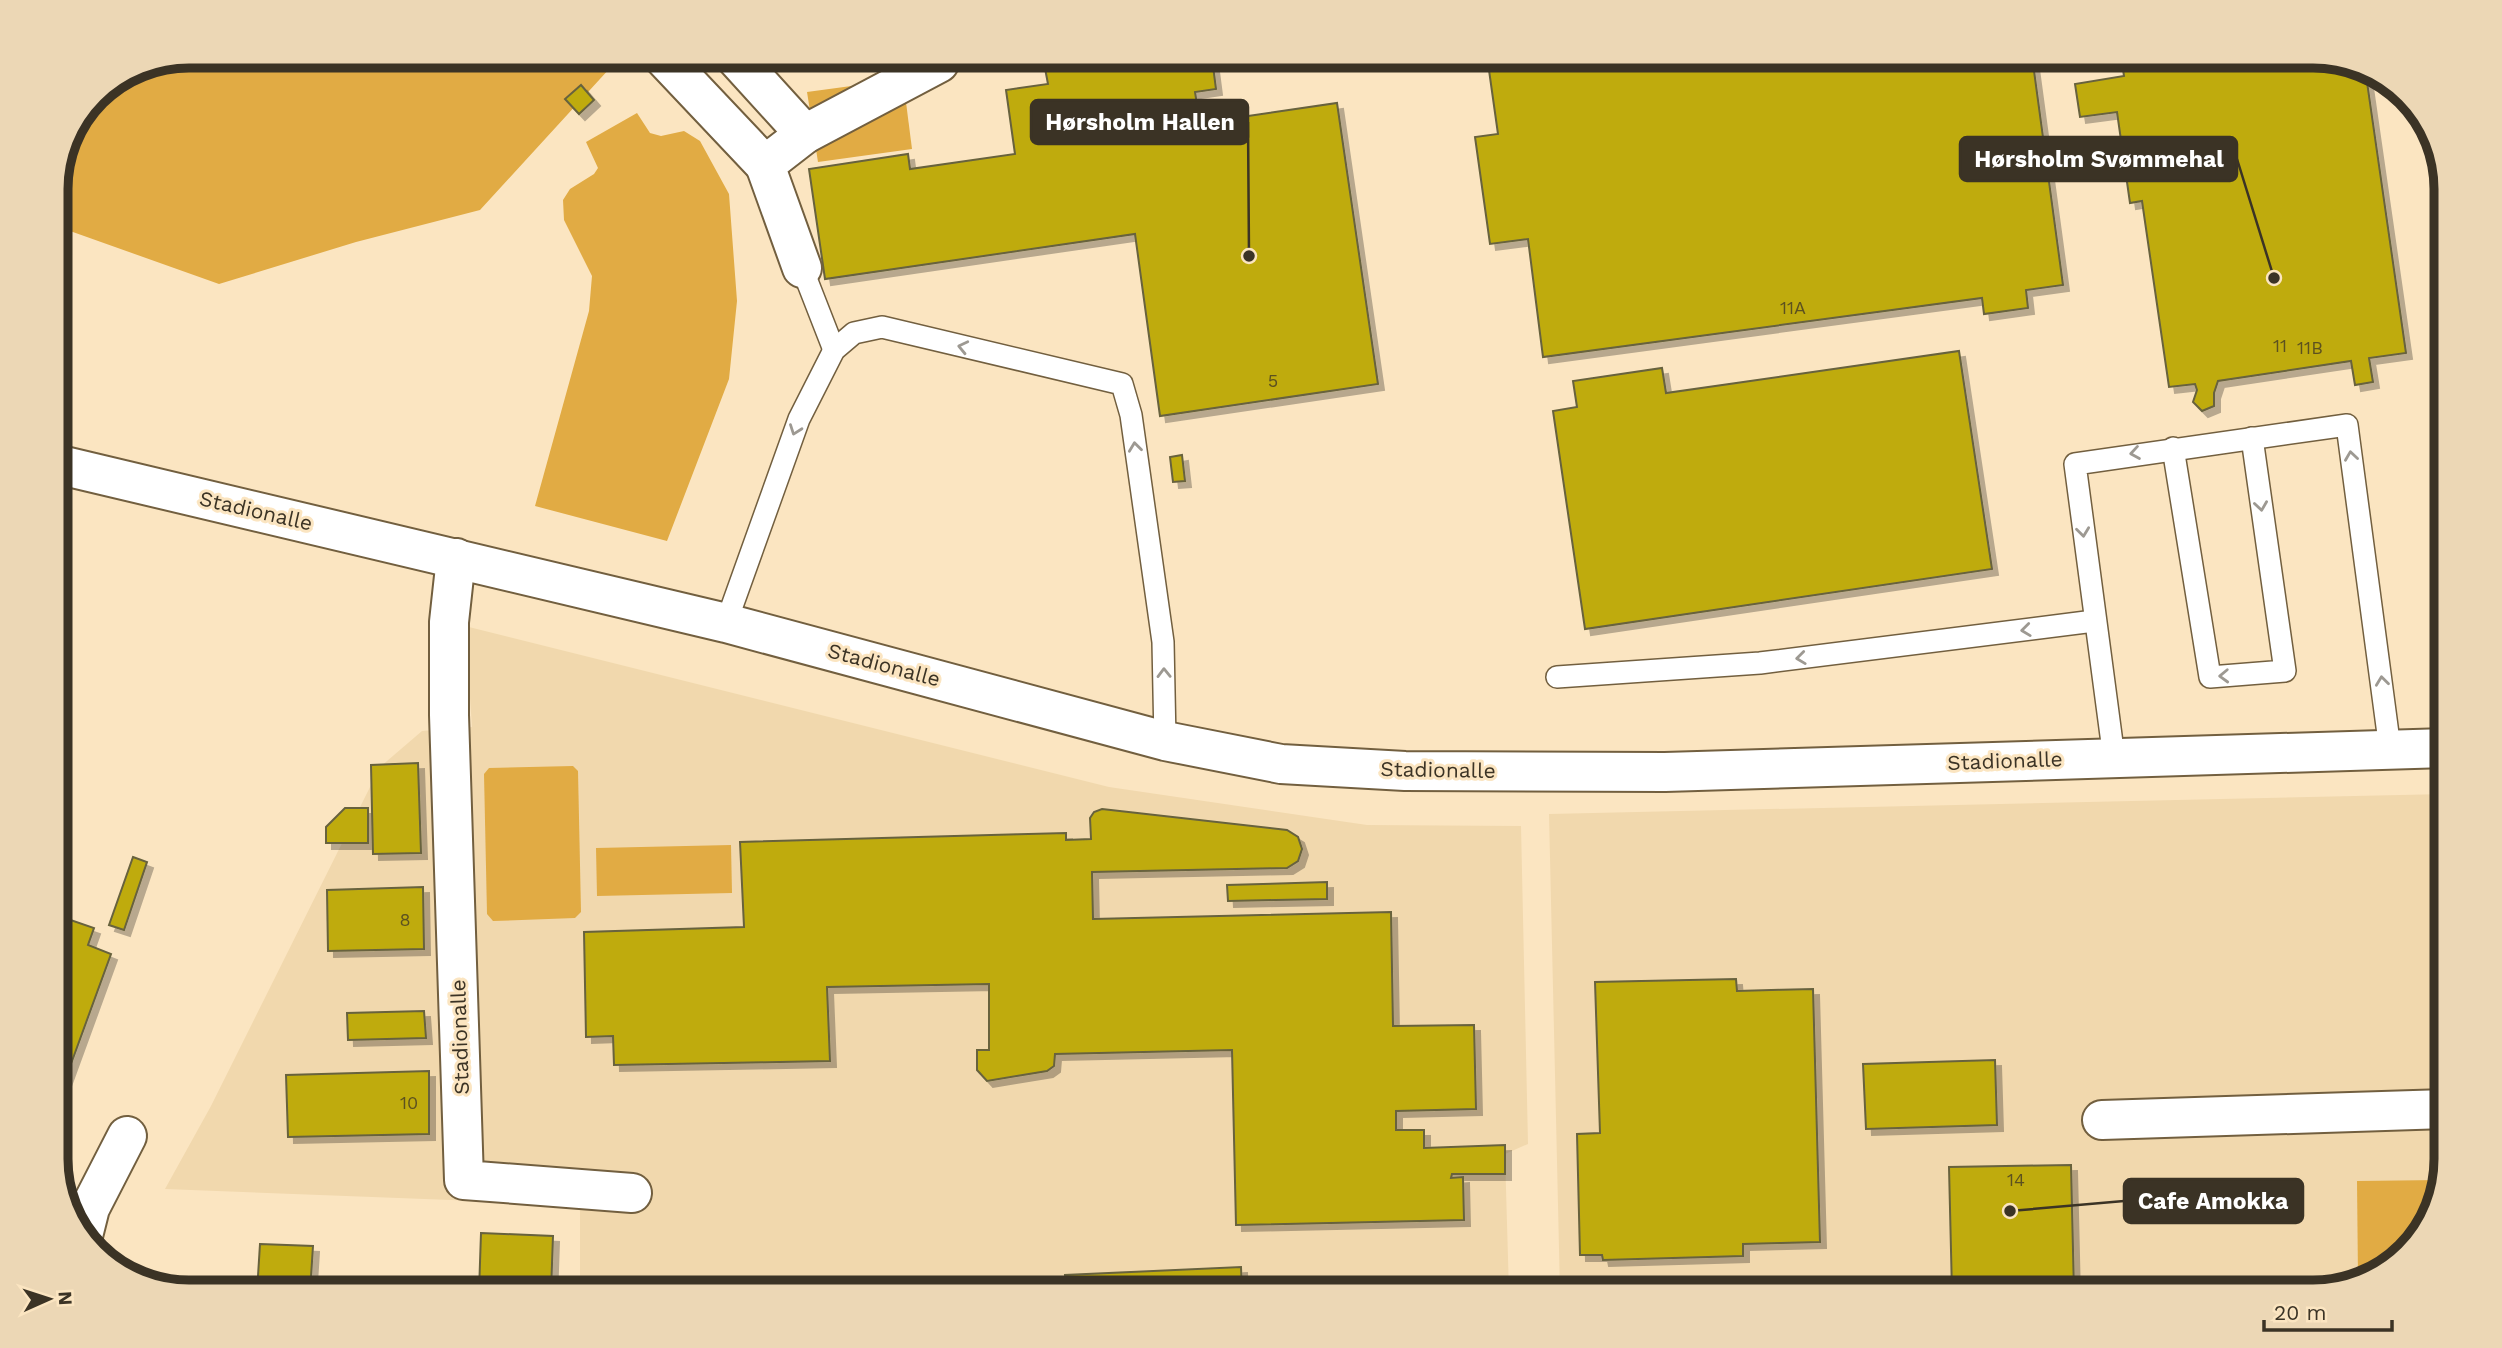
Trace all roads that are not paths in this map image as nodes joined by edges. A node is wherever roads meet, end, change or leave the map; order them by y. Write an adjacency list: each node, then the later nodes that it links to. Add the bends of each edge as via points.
1 (673, 68): 5 (street)
2 (745, 68): 4 (street)
3 (930, 68): 4 (street)
4 (805, 134): 5 (street)
5 (765, 165): 6 (street)
6 (802, 268): 7 (lane)
7 (834, 350): 13 (lane, one-way to 13, via 799,419); 15 (lane, one-way to 7, via 1163,642 1131,415 1122,384 883,327 854,333)
8 (2252, 438): 9 (lane); 9 (lane, one-way to 9, via 2284,671 2210,677); 17 (lane, one-way to 8, via 2347,425)
9 (2173, 448): 12 (lane, one-way to 12, via 2075,464)
10 (69, 467): 11 (street, Stadionalle)
11 (456, 558): 13 (street, Stadionalle); 22 (street, Stadionalle, via 449,622 449,715 464,1180)
12 (2094, 621): 14 (lane, one-way to 14, via 1760,663); 18 (lane)
13 (726, 623): 15 (street, Stadionalle)
14 (1556, 677)
15 (1165, 741): 18 (street, Stadionalle, via 1281,764 1405,771 1665,772)
16 (2434, 748): 17 (street, Stadionalle)
17 (2390, 749): 18 (street, Stadionalle)
18 (2114, 758)
19 (2434, 1109): 20 (street)
20 (2102, 1120)
21 (127, 1136): 23 (street)
22 (632, 1193)
23 (87, 1222)

